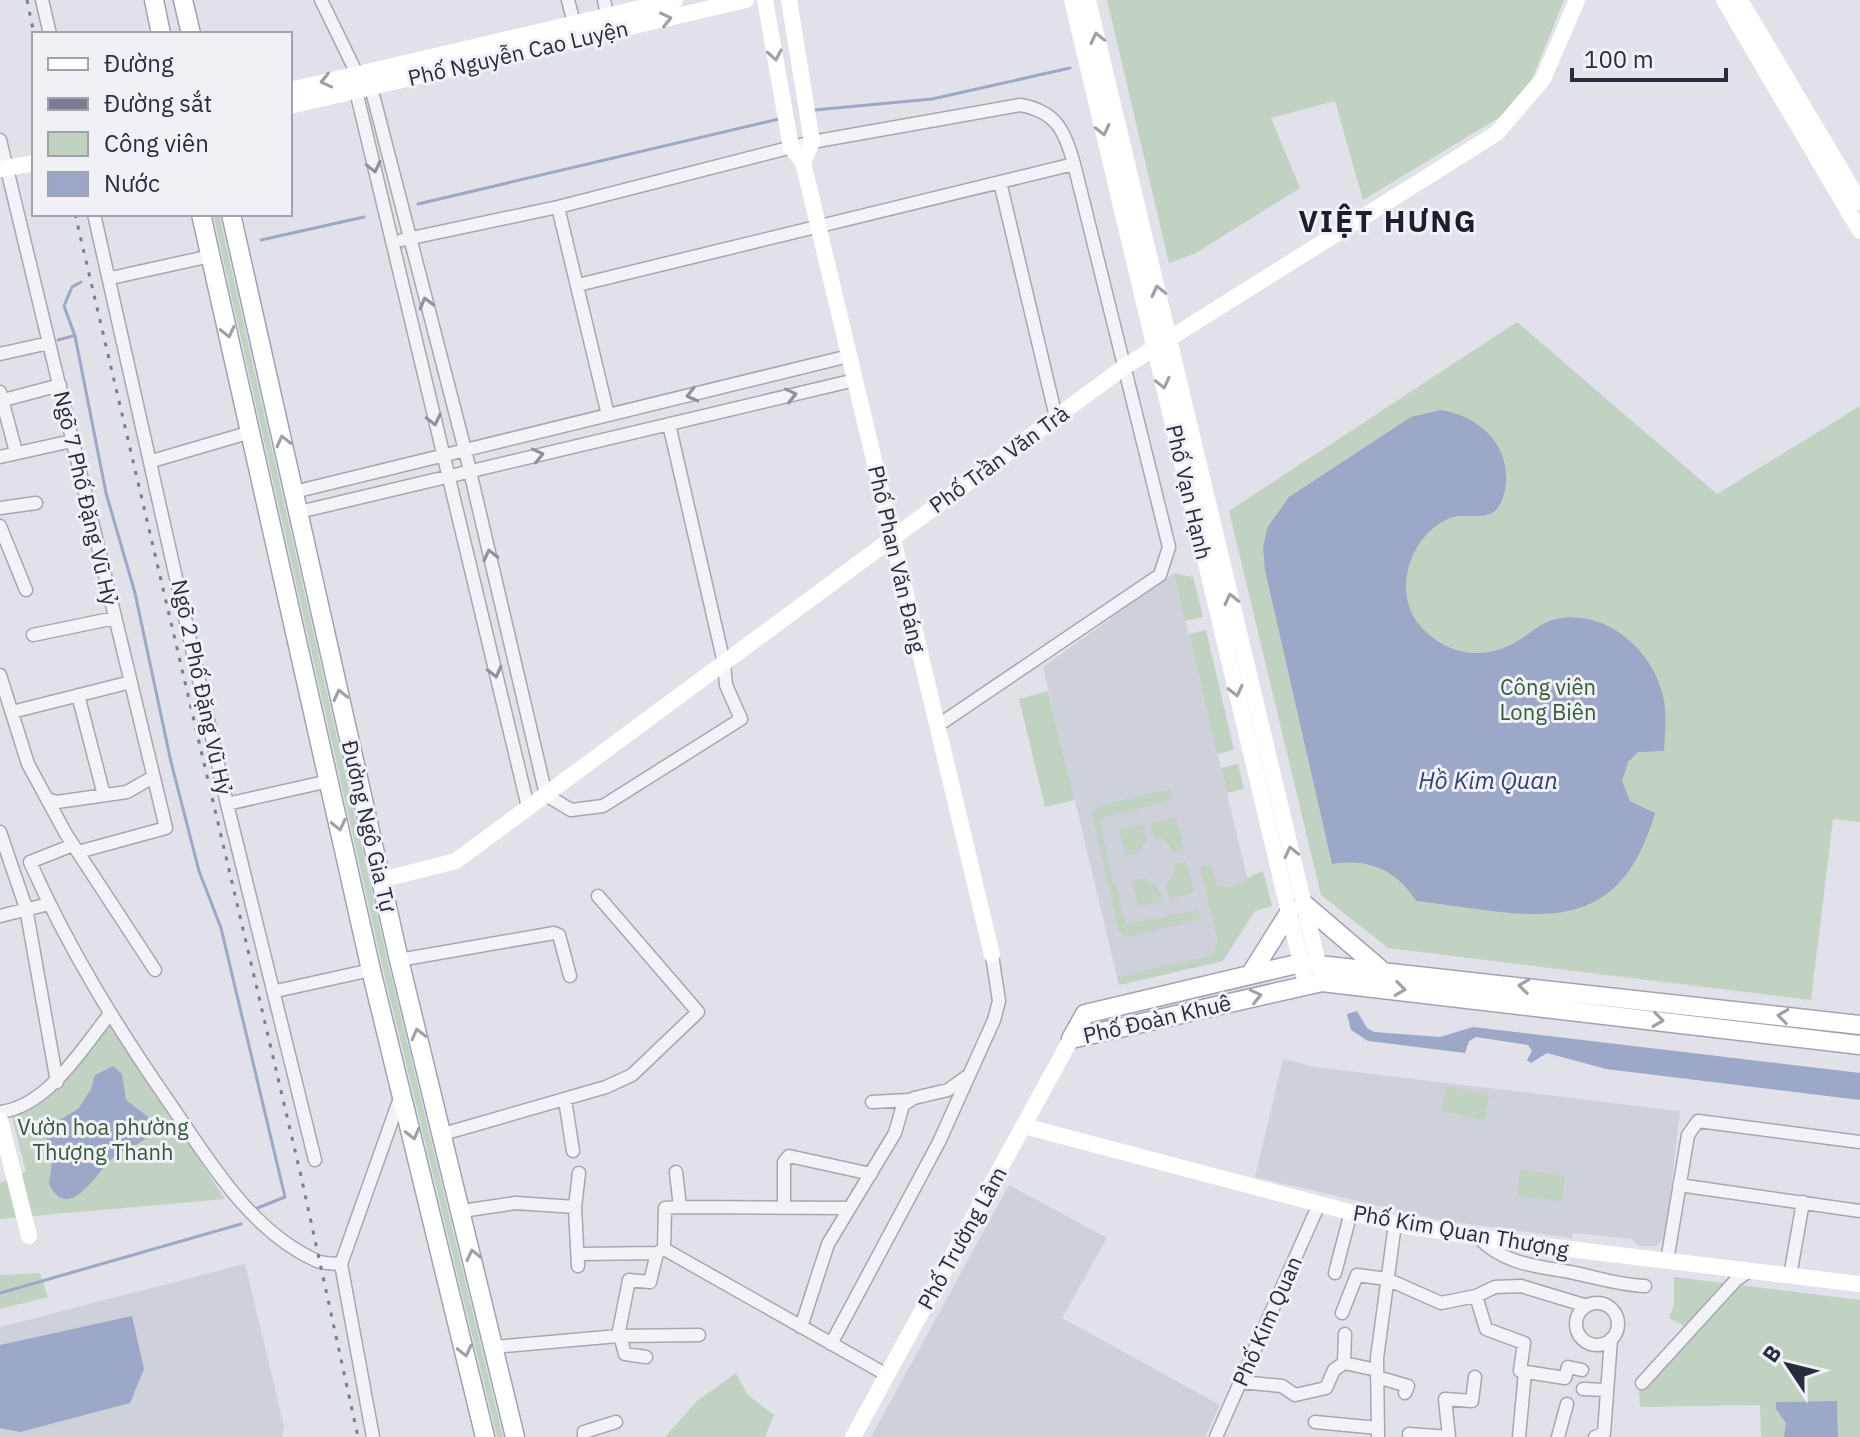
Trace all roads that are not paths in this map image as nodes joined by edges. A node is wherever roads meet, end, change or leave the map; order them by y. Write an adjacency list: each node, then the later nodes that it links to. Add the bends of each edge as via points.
1 (42, 0): 17 (street)
2 (154, 0): 18 (main road)
3 (183, 0): 19 (main road)
4 (321, 0): 20 (street)
5 (568, 0): 16 (street)
6 (675, 0): 15 (street, Phố Nguyễn Cao Luyện)
7 (746, 0): 20 (street, Phố Nguyễn Cao Luyện, one-way to 7)
8 (765, 0): 25 (street, Phố Phan Văn Đáng, one-way to 25)
9 (789, 0): 24 (street)
10 (1072, 0): 43 (street, Phố Vạn Hạnh, one-way to 43)
11 (1088, 0): 43 (street, Phố Vạn Hạnh, one-way to 11)
12 (1577, 0): 43 (street, Phố Trần Văn Trà, via 1543,79 1497,133)
13 (1724, 0): 31 (street)
14 (1740, 0): 31 (street)
15 (606, 8): 16 (street, Phố Nguyễn Cao Luyện)
16 (574, 23): 20 (street, Phố Nguyễn Cao Luyện)
17 (50, 32)
18 (161, 32)
19 (191, 32)
20 (361, 84): 21 (street, Phố Nguyễn Cao Luyện, one-way to 21); 22 (street, Phố Nguyễn Cao Luyện); 38 (street); 39 (street, one-way to 39)
21 (292, 90)
22 (292, 105)
23 (0, 140): 29 (street, Ngõ 7 Phố Đặng Vũ Hỷ)
24 (812, 142): 25 (street); 26 (street); 28 (street, via 1020,105 1056,119)
25 (791, 147): 26 (street, Phố Phan Văn Đáng); 32 (street)
26 (803, 162): 36 (street, Phố Phan Văn Đáng)
27 (32, 163): 29 (street)
28 (1074, 164): 30 (street); 47 (street)
29 (4, 168): 44 (street, Ngõ 7 Phố Đặng Vũ Hỷ)
30 (1000, 182): 36 (street); 52 (street)
31 (1856, 206): 37 (street)
32 (558, 207): 38 (street); 42 (street)
33 (95, 216): 41 (street, Ngõ 2 Phố Đặng Vũ Hỷ)
34 (201, 216): 40 (main road, Đường Ngô Gia Tự)
35 (231, 216): 64 (main road, Đường Ngô Gia Tự, one-way to 35)
36 (818, 225): 42 (street); 46 (street, Phố Phan Văn Đáng)
37 (1859, 228)
38 (409, 239): 39 (street); 56 (street, one-way to 38)
39 (391, 243): 58 (street, one-way to 58)
40 (211, 256): 41 (street); 54 (main road, Đường Ngô Gia Tự, one-way to 54)
41 (111, 278): 60 (street, Ngõ 2 Phố Đặng Vũ Hỷ)
42 (578, 285): 51 (street)
43 (1162, 342): 47 (street, Phố Trần Văn Trà); 93 (street, Phố Vạn Hạnh)
44 (49, 343): 45 (street); 49 (street, Ngõ 7 Phố Đặng Vũ Hỷ)
45 (0, 354)
46 (849, 356): 48 (street, Phố Phan Văn Đáng); 51 (street, one-way to 51)
47 (1124, 367): 52 (street, Phố Trần Văn Trà); 79 (street, via 1169,547 1160,575)
48 (855, 380): 53 (street, one-way to 48); 70 (street, Phố Phan Văn Đáng)
49 (60, 385): 50 (street); 55 (street, Ngõ 7 Phố Đặng Vũ Hỷ)
50 (1, 398): 57 (street)
51 (608, 415): 56 (street)
52 (1056, 417): 70 (street, Phố Trần Văn Trà)
53 (669, 424): 62 (street, one-way to 53); 74 (street)
54 (251, 432): 60 (street); 81 (main road, Đường Ngô Gia Tự)
55 (72, 441): 57 (street); 72 (street, Ngõ 7 Phố Đặng Vũ Hỷ)
56 (465, 450): 58 (street); 62 (street)
57 (16, 452): 59 (street)
58 (442, 456): 61 (street); 63 (street)
59 (0, 457)
60 (152, 461): 85 (street, Ngõ 2 Phố Đặng Vũ Hỷ)
61 (379, 471): 64 (street); 65 (street)
62 (470, 471): 63 (street); 83 (street, one-way to 62)
63 (447, 477): 65 (street); 86 (street, one-way to 86)
64 (294, 492): 68 (main road, Đường Ngô Gia Tự)
65 (385, 492): 68 (street)
66 (36, 503): 67 (street)
67 (0, 508)
68 (299, 512): 89 (main road, Đường Ngô Gia Tự, one-way to 68)
69 (0, 526): 71 (street)
70 (892, 537): 74 (street, Phố Trần Văn Trà); 79 (street, Phố Phan Văn Đáng)
71 (26, 590)
72 (115, 618): 73 (street); 76 (street, Ngõ 7 Phố Đặng Vũ Hỷ)
73 (33, 635)
74 (724, 663): 83 (street, Phố Trần Văn Trà); 83 (street, via 726,685 741,719 603,806 571,810)
75 (0, 675): 78 (street)
76 (131, 682): 77 (street); 80 (street, Ngõ 7 Phố Đặng Vũ Hỷ)
77 (78, 695): 78 (street); 82 (street)
78 (12, 712): 84 (street, via 28,764)
79 (937, 726): 95 (street, Phố Phan Văn Đáng)
80 (153, 777): 82 (street, via 127,792); 88 (street, Ngõ 7 Phố Đặng Vũ Hỷ, via 166,828)
81 (329, 781): 85 (street); 100 (main road, Đường Ngô Gia Tự, one-way to 100)
82 (104, 795): 84 (street)
83 (546, 795): 86 (street, Phố Trần Văn Trà)
84 (47, 799): 88 (street)
85 (227, 804): 104 (street, Ngõ 2 Phố Đặng Vũ Hỷ)
86 (528, 807): 89 (street, Phố Trần Văn Trà, via 456,861)
87 (0, 832): 92 (street)
88 (76, 849): 91 (street, via 30,862); 99 (street)
89 (381, 880): 96 (main road, Đường Ngô Gia Tự)
90 (598, 896): 112 (street, via 698,1012 632,1075)
91 (49, 904): 92 (street); 105 (street)
92 (26, 908): 94 (street); 110 (street)
93 (1296, 909): 97 (street, Phố Vạn Hạnh); 98 (main road); 101 (main road)
94 (0, 916)
95 (992, 955): 109 (street, via 998,1006)
96 (399, 960): 102 (street, via 559,935); 118 (main road, Đường Ngô Gia Tự, one-way to 96)
97 (1309, 963): 98 (main road, Phố Đoàn Khuê); 101 (main road, Phố Đoàn Khuê); 103 (street, Phố Vạn Hạnh)
98 (1380, 969): 106 (main road, Phố Đoàn Khuê, one-way to 98)
99 (155, 970)
100 (371, 970): 104 (street); 111 (main road, Đường Ngô Gia Tự)
101 (1250, 975): 107 (main road, Phố Đoàn Khuê, via 1085,1014)
102 (570, 976)
103 (1314, 983): 107 (main road, Phố Đoàn Khuê, one-way to 103); 108 (main road, Phố Đoàn Khuê, one-way to 108)
104 (276, 991): 121 (street, Ngõ 2 Phố Đặng Vũ Hỷ)
105 (109, 1015): 110 (street); 141 (street, via 220,1177 264,1225 319,1262)
106 (1860, 1025)
107 (1071, 1039): 117 (street, Phố Trường Lâm)
108 (1860, 1045)
109 (970, 1074): 113 (street, via 948,1090); 159 (street)
110 (57, 1082): 115 (street)
111 (402, 1091): 141 (street); 179 (main road, Đường Ngô Gia Tự, one-way to 179)
112 (565, 1100): 118 (street); 120 (street)
113 (909, 1100): 114 (street); 124 (street)
114 (872, 1102)
115 (0, 1112)
116 (0, 1120): 136 (street)
117 (1024, 1126): 127 (street, Phố Kim Quan Thượng); 166 (street, Phố Trường Lâm)
118 (443, 1134): 132 (main road, Đường Ngô Gia Tự)
119 (1860, 1142): 125 (street, via 1698,1121 1688,1135)
120 (573, 1151)
121 (315, 1160)
122 (676, 1172): 129 (street)
123 (579, 1173): 128 (street)
124 (871, 1174): 130 (street, via 789,1156 784,1162); 131 (street)
125 (1679, 1185): 126 (street); 140 (street)
126 (1803, 1202): 133 (street); 145 (street)
127 (1319, 1204): 134 (street, Phố Kim Quan Thượng); 168 (street, Phố Kim Quan)
128 (575, 1207): 132 (street, via 516,1203); 139 (street, via 579,1260)
129 (680, 1207): 130 (street); 139 (street, via 665,1208)
130 (784, 1208): 131 (street)
131 (849, 1208): 154 (street, via 828,1244)
132 (462, 1211): 160 (main road, Đường Ngô Gia Tự, one-way to 132)
133 (1860, 1211)
134 (1351, 1212): 135 (street, Phố Kim Quan Thượng); 144 (street)
135 (1395, 1224): 137 (street, Phố Kim Quan Thượng); 146 (street)
136 (29, 1236)
137 (1478, 1237): 138 (street, Phố Kim Quan Thượng); 143 (street, via 1510,1259)
138 (1573, 1250): 140 (street, Phố Kim Quan Thượng); 143 (street)
139 (660, 1251): 154 (street); 157 (street, via 650,1282 629,1280)
140 (1667, 1261): 142 (street, Phố Kim Quan Thượng)
141 (341, 1264): 178 (street)
142 (1749, 1271): 145 (street, Phố Kim Quan Thượng); 169 (street)
143 (1571, 1272): 147 (street)
144 (1335, 1273)
145 (1790, 1276): 148 (street, Phố Kim Quan Thượng)
146 (1387, 1279): 150 (street, via 1441,1303); 153 (street, via 1357,1275); 165 (street)
147 (1610, 1284): 149 (street); 152 (street)
148 (1860, 1284)
149 (1645, 1286)
150 (1476, 1296): 151 (street, via 1495,1287 1521,1286); 164 (street, via 1486,1329 1524,1343 1520,1371)
151 (1587, 1306): 152 (street, via 1603,1304); 158 (street, via 1577,1318 1582,1339 1596,1345)
152 (1612, 1310): 158 (street, via 1618,1325)
153 (1342, 1313)
154 (801, 1327): 159 (street)
155 (1345, 1334): 162 (street)
156 (699, 1335): 157 (street)
157 (619, 1336): 160 (street); 161 (street, via 625,1354)
158 (1611, 1339): 171 (street)
159 (831, 1344): 166 (street)
160 (494, 1347): 180 (main road, Đường Ngô Gia Tự)
161 (646, 1357)
162 (1344, 1363): 165 (street); 168 (street, via 1334,1370 1326,1388 1295,1395 1282,1386)
163 (1582, 1370): 164 (street, via 1568,1367 1565,1378)
164 (1525, 1372): 185 (street)
165 (1377, 1373): 172 (street, via 1408,1386); 176 (street)
166 (887, 1375): 182 (street, Phố Trường Lâm)
167 (1475, 1377): 184 (street, via 1472,1401 1445,1399)
168 (1240, 1382): 183 (street, Phố Kim Quan)
169 (1642, 1383)
170 (1583, 1389): 171 (street)
171 (1606, 1390): 187 (street, via 1604,1433)
172 (1405, 1393)
173 (1567, 1404): 186 (street)
174 (616, 1422): 181 (street, via 584,1432)
175 (1315, 1422): 176 (street)
176 (1378, 1433)
177 (1409, 1434): 184 (street)
178 (373, 1437)
179 (485, 1437)
180 (515, 1437)
181 (584, 1437)
182 (853, 1437)
183 (1216, 1437)
184 (1449, 1437)
185 (1519, 1437)
186 (1558, 1437)
187 (1595, 1437)

